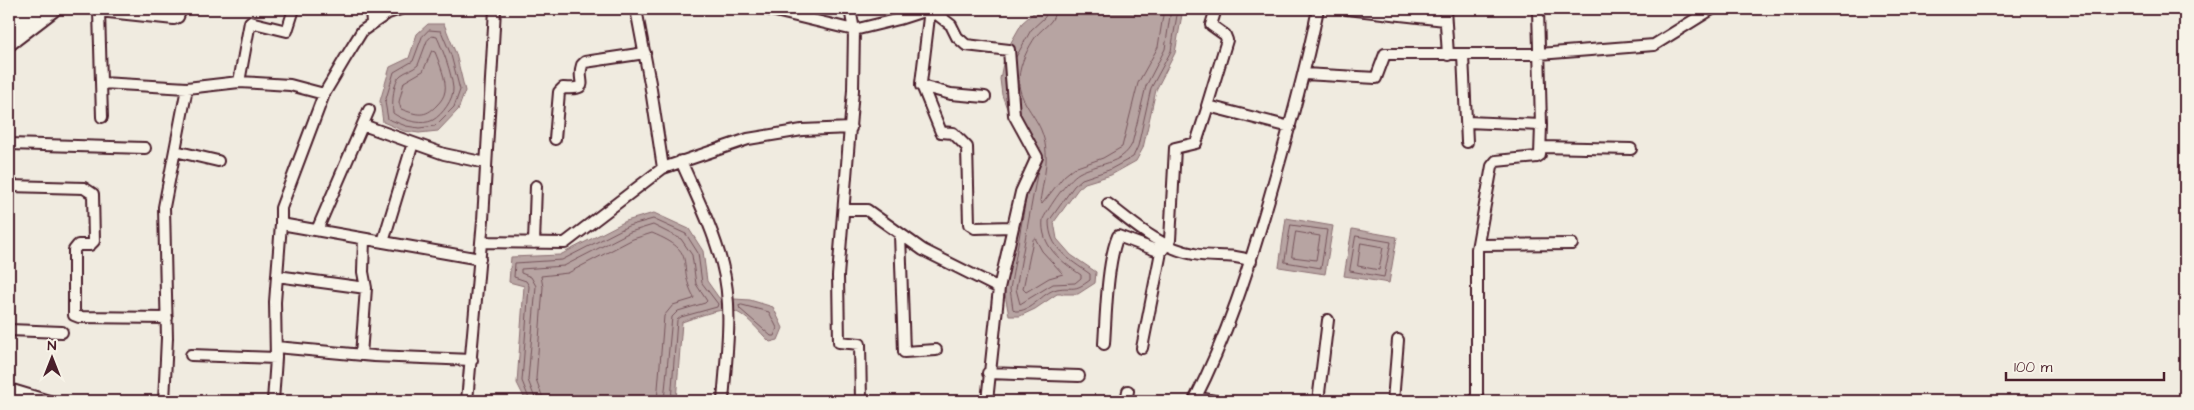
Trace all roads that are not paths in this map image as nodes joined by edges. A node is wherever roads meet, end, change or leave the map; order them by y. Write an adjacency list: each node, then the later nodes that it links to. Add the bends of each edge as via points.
1 (30, 9): 21 (main road)
2 (52, 9): 23 (main road)
3 (181, 9): 18 (street, via 174,19)
4 (294, 9): 29 (street, via 287,31 250,22)
5 (371, 9): 20 (street)
6 (400, 9): 20 (street)
7 (495, 9): 53 (street)
8 (636, 9): 24 (street)
9 (767, 9): 22 (street)
10 (850, 9): 22 (street)
11 (930, 9): 22 (street); 31 (street); 60 (street, via 951,25 966,45 1009,50 1014,115 1037,156)
12 (1216, 9): 35 (street, via 1211,25 1227,40)
13 (1318, 9): 28 (street)
14 (1347, 9): 19 (street)
15 (1445, 9): 19 (street)
16 (1538, 9): 25 (street)
17 (1712, 9): 25 (street, via 1654,45)
18 (98, 10): 30 (street)
19 (1445, 20): 26 (street)
20 (372, 23): 33 (street, via 362,31)
21 (9, 25)
22 (854, 30): 41 (street)
23 (9, 42)
24 (644, 53): 43 (street, via 582,65 581,87 563,88 559,92); 54 (street)
25 (1539, 54): 27 (street); 40 (street)
26 (1448, 55): 27 (street); 28 (street, via 1385,54 1379,76 1372,78)
27 (1462, 55): 38 (street)
28 (1304, 74): 42 (street)
29 (239, 82): 32 (street); 33 (street, via 290,86)
30 (102, 83): 32 (street); 37 (street)
31 (921, 86): 34 (street); 60 (street, via 941,132 953,132 967,147 970,226)
32 (187, 88): 50 (street)
33 (324, 94): 59 (street, via 281,208)
34 (985, 98)
35 (1207, 106): 42 (street); 69 (street, via 1196,144 1179,146 1175,150 1170,239)
36 (369, 110): 39 (street)
37 (102, 117)
38 (1467, 122): 40 (street); 44 (street)
39 (362, 125): 45 (street); 61 (street)
40 (1541, 125): 47 (street)
41 (851, 128): 52 (street, via 802,130 748,139); 58 (street)
42 (1290, 128): 71 (street)
43 (555, 140)
44 (1467, 142)
45 (413, 143): 53 (street); 64 (street)
46 (9, 144): 48 (street)
47 (1540, 147): 49 (street); 67 (street, via 1538,157 1503,159 1492,164)
48 (145, 148)
49 (1631, 149)
50 (175, 151): 51 (street); 75 (street, via 164,206)
51 (218, 161)
52 (682, 161): 54 (street); 97 (street, via 712,234 724,274 728,322)
53 (486, 163): 65 (street)
54 (663, 168): 66 (street, via 565,243)
55 (9, 186): 75 (street, via 84,188 93,194 94,241 90,245 78,245 74,250 74,315)
56 (536, 186): 66 (street)
57 (1108, 204): 69 (street)
58 (844, 210): 62 (street, via 867,210); 98 (street, via 838,276 839,342 860,344)
59 (282, 224): 61 (street); 72 (street)
60 (1012, 227): 74 (street)
61 (317, 230): 63 (street)
62 (900, 234): 74 (street, via 923,250); 83 (street, via 904,352)
63 (364, 239): 64 (street); 73 (street)
64 (383, 242): 70 (street)
65 (481, 242): 66 (street); 70 (street)
66 (534, 243)
67 (1478, 244): 68 (street); 103 (street)
68 (1572, 244)
69 (1163, 249): 71 (street); 80 (street, via 1118,236 1106,305); 82 (street)
70 (480, 259): 87 (street)
71 (1251, 260): 92 (street)
72 (277, 276): 73 (street); 81 (street)
73 (366, 288): 85 (street)
74 (999, 288): 88 (street)
75 (167, 318): 94 (street)
76 (1328, 320): 101 (street)
77 (9, 330): 78 (street)
78 (62, 332)
79 (1398, 340): 102 (street)
80 (1104, 344)
81 (276, 347): 85 (street); 86 (street)
82 (1142, 348)
83 (936, 350)
84 (191, 355): 86 (street)
85 (361, 355): 87 (street)
86 (276, 358): 95 (street)
87 (472, 360): 96 (street)
88 (988, 373): 89 (street); 99 (street)
89 (1079, 376)
90 (9, 389): 91 (street)
91 (26, 398): 93 (street)
92 (1195, 399): 100 (street)
93 (49, 401)
94 (164, 401)
95 (273, 401)
96 (467, 401)
97 (723, 401)
98 (861, 401)
99 (987, 401)
100 (1215, 401)
101 (1318, 401)
102 (1393, 401)
103 (1476, 401)

